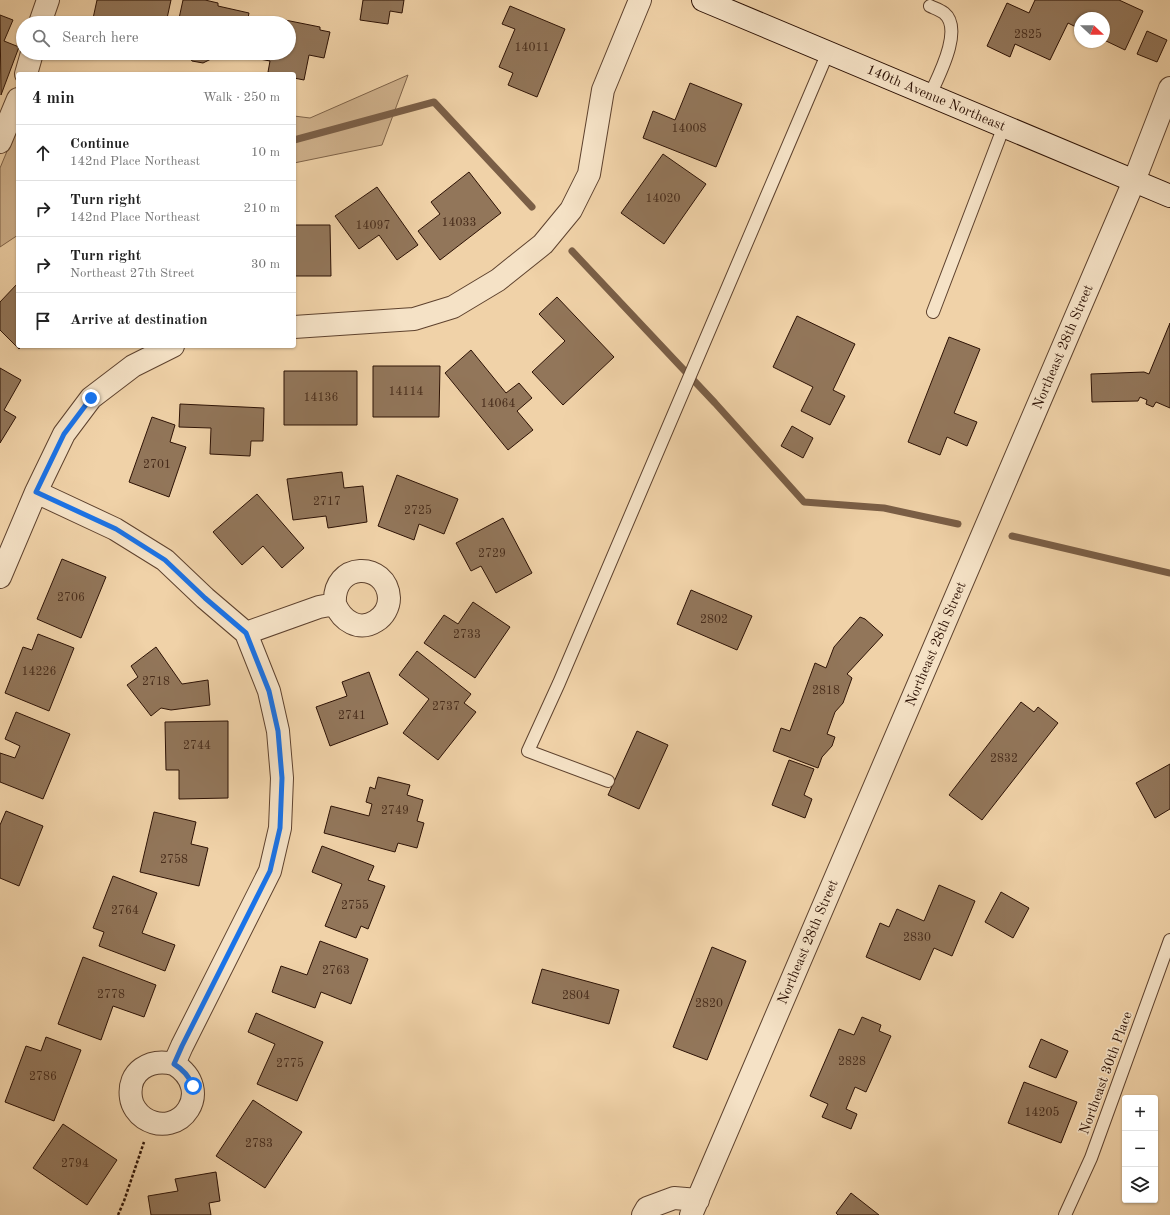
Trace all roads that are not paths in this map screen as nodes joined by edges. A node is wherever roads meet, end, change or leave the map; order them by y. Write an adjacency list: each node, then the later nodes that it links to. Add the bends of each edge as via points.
1 (48, 0): 5 (street)
2 (640, 0): 17 (street, via 603,90 589,174 571,210 543,244 498,280 453,307 414,319)
3 (703, 0): 6 (street, 140th Avenue Northeast)
4 (930, 6): 10 (lane, via 944,13 949,19 951,32 950,45)
5 (42, 16)
6 (828, 52): 10 (street, 140th Avenue Northeast); 23 (lane, via 528,751)
7 (30, 60): 8 (street)
8 (27, 72)
9 (1170, 88): 14 (street, Northeast 28th Street)
10 (930, 95): 12 (street, 140th Avenue Northeast)
11 (16, 104): 13 (street)
12 (1004, 126): 14 (street, 140th Avenue Northeast); 16 (lane)
13 (0, 142)
14 (1134, 181): 15 (street, 140th Avenue Northeast); 26 (street, Northeast 28th Street)
15 (1170, 196)
16 (932, 312)
17 (296, 327)
18 (169, 348): 19 (street, via 133,366 91,398 64,434)
19 (36, 492): 20 (street); 22 (street, via 116,529 165,560)
20 (0, 577)
21 (335, 604): 22 (street, via 319,607)
22 (246, 633): 25 (street, via 269,691 278,731 282,778 280,828 270,871)
23 (608, 781)
24 (1170, 940): 28 (lane, Northeast 30th Place, via 1091,1158)
25 (174, 1064)
26 (694, 1207): 27 (street, Northeast 28th Street, via 674,1198 647,1208)
27 (643, 1215)
28 (1065, 1215)

